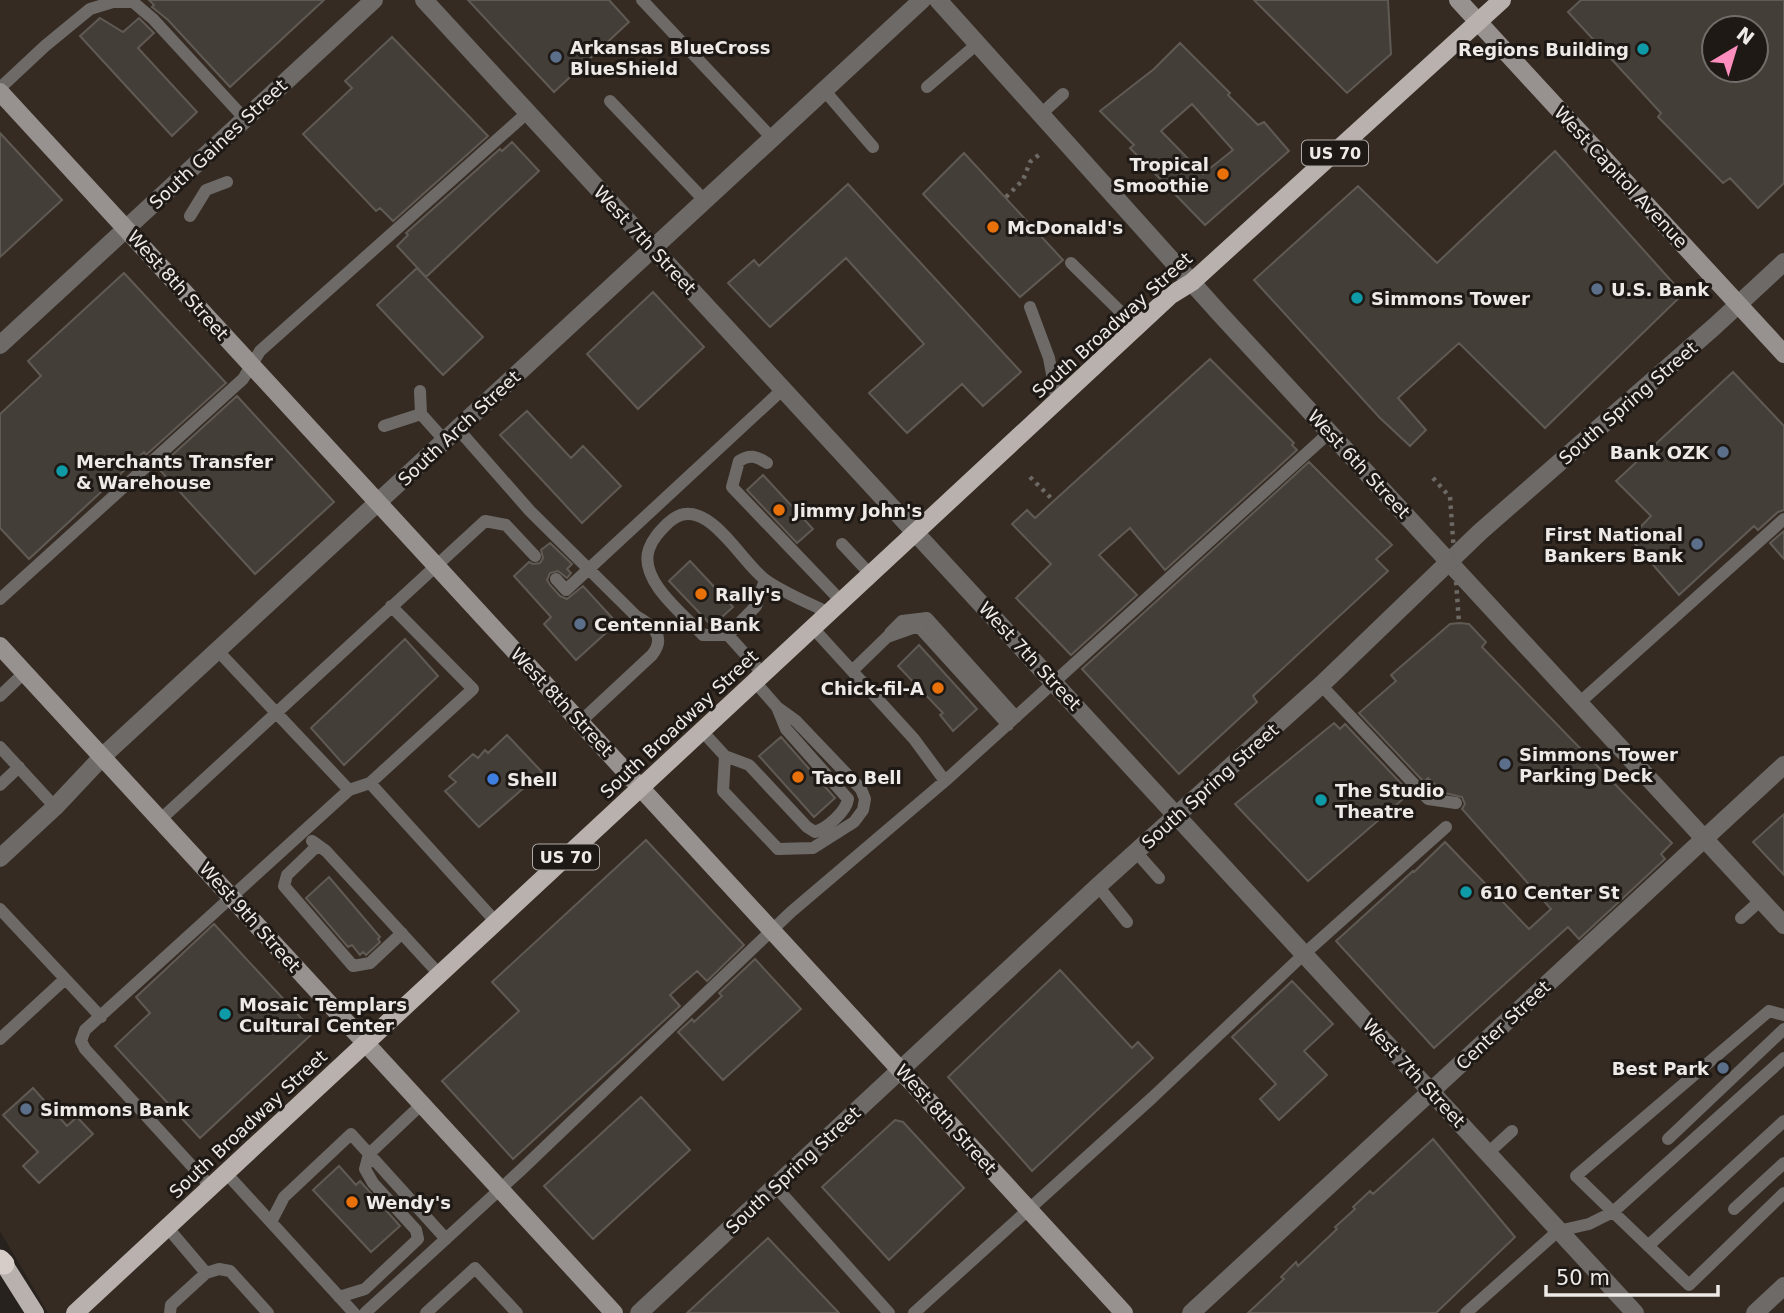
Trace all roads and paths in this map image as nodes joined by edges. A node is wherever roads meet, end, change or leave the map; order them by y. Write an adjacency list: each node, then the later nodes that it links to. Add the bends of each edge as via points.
1 (374, 0): 17 (street, South Gaines Street)
2 (424, 0): 15 (street, West 7th Street)
3 (642, 0): 18 (lane)
4 (922, 0): 12 (street, South Arch Street)
5 (937, 0): 9 (street, West 6th Street)
6 (1458, 0): 8 (main road, West Capitol Avenue)
7 (1502, 0): 8 (main road, South Broadway Street / US 70)
8 (1477, 22): 31 (main road, South Broadway Street / US 70); 32 (main road, West Capitol Avenue)
9 (977, 44): 10 (lane); 16 (street, West 6th Street)
10 (927, 87)
11 (0, 90): 17 (lane, via 90,9 133,2); 27 (main road, West 8th Street)
12 (824, 90): 18 (street, South Arch Street); 19 (lane)
13 (1063, 94): 16 (lane)
14 (610, 101): 25 (lane)
15 (528, 112): 28 (street, West 7th Street); 37 (lane, via 260,351)
16 (1041, 114): 31 (street, West 6th Street)
17 (245, 119): 21 (street, South Gaines Street)
18 (772, 138): 25 (street, South Arch Street)
19 (873, 147)
20 (1041, 153): 24 (path)
21 (188, 172): 23 (lane); 27 (street, South Gaines Street)
22 (227, 182): 23 (lane)
23 (205, 190): 26 (lane)
24 (1006, 197)
25 (705, 201): 28 (street, South Arch Street)
26 (190, 216)
27 (127, 228): 35 (street, South Gaines Street); 37 (main road, West 8th Street)
28 (654, 249): 38 (street, West 7th Street); 44 (street, South Arch Street)
29 (1784, 261): 32 (street, South Spring Street)
30 (1071, 264): 34 (lane)
31 (1192, 282): 34 (main road, South Broadway Street / US 70); 43 (street, West 6th Street)
32 (1738, 304): 36 (main road, West Capitol Avenue); 58 (street, South Spring Street)
33 (1030, 307): 40 (lane, via 1049,358)
34 (1136, 327): 40 (main road, South Broadway Street / US 70)
35 (0, 345)
36 (1784, 354)
37 (252, 365): 52 (main road, West 8th Street); 64 (lane, via 243,379)
38 (783, 389): 45 (lane); 55 (street, West 7th Street)
39 (420, 390): 41 (lane)
40 (1057, 401): 55 (main road, South Broadway Street / US 70)
41 (421, 414): 42 (lane); 44 (lane)
42 (384, 426)
43 (1330, 432): 58 (street, West 6th Street); 75 (lane)
44 (452, 435): 52 (street, South Arch Street); 60 (lane)
45 (730, 438): 46 (lane); 50 (lane)
46 (747, 457): 47 (lane, via 757,456); 66 (lane, via 739,461 732,487)
47 (767, 463)
48 (1030, 477): 51 (path)
49 (1433, 478): 67 (path, bridge, via 1450,497)
50 (670, 494): 53 (lane); 60 (lane)
51 (1054, 501)
52 (378, 503): 59 (main road, West 8th Street); 71 (street, South Arch Street)
53 (687, 513): 63 (lane, via 707,519); 69 (lane, via 673,518 653,540 648,553 651,578 704,635)
54 (1784, 519): 78 (lane)
55 (915, 533): 61 (main road, South Broadway Street / US 70); 75 (street, West 7th Street)
56 (842, 544): 61 (lane)
57 (535, 556): 59 (lane, via 506,525 485,521)
58 (1450, 563): 76 (street, South Spring Street); 78 (street, West 6th Street)
59 (435, 565): 65 (lane); 83 (main road, West 8th Street)
60 (588, 570): 62 (lane, via 566,590); 83 (lane, via 658,632 659,642 652,655)
61 (871, 575): 66 (main road, South Broadway Street / US 70)
62 (556, 579)
63 (765, 580): 66 (lane); 69 (lane, via 756,606)
64 (0, 599)
65 (391, 606): 80 (lane); 92 (lane, via 472,689)
66 (835, 607): 68 (main road, South Broadway Street / US 70)
67 (1459, 622)
68 (813, 628): 72 (lane); 74 (main road, South Broadway Street / US 70)
69 (728, 635): 74 (lane)
70 (0, 646): 73 (main road, West 9th Street)
71 (218, 651): 80 (lane); 87 (street, South Arch Street)
72 (852, 671): 82 (lane, via 902,621 927,618); 91 (lane)
73 (25, 672): 77 (lane); 87 (main road, West 9th Street)
74 (759, 678): 79 (lane); 85 (main road, South Broadway Street / US 70)
75 (1053, 682): 82 (lane); 98 (street, West 7th Street)
76 (1321, 685): 81 (lane); 98 (street, South Spring Street)
77 (0, 696)
78 (1579, 704): 102 (street, West 6th Street)
79 (777, 707): 88 (lane, via 786,729 848,799 847,806 827,825 815,832 807,827 748,765); 88 (lane, via 861,789 863,810 853,822 813,848 778,849 723,791)
80 (276, 712): 95 (lane); 99 (lane)
81 (1353, 718): 84 (lane); 96 (lane, via 1428,799)
82 (1012, 721): 91 (lane)
83 (580, 722): 94 (main road, West 8th Street)
84 (1371, 726)
85 (702, 731): 88 (lane); 94 (main road, South Broadway Street / US 70)
86 (0, 747): 90 (lane)
87 (103, 756): 97 (street, South Arch Street); 99 (main road, West 9th Street)
88 (725, 756)
89 (1784, 765): 102 (street, Center Street)
90 (19, 767): 93 (lane); 97 (lane)
91 (945, 781): 115 (lane)
92 (370, 783): 95 (lane); 112 (lane)
93 (0, 785)
94 (641, 787): 112 (main road, South Broadway Street / US 70); 115 (main road, West 8th Street)
95 (349, 790): 101 (lane)
96 (1456, 803)
97 (55, 807): 105 (street, South Arch Street)
98 (1176, 815): 104 (street, South Spring Street); 117 (street, West 7th Street)
99 (161, 819): 108 (main road, West 9th Street)
100 (1446, 827): 117 (lane)
101 (304, 832): 103 (lane); 108 (lane)
102 (1704, 838): 109 (street, West 6th Street); 127 (street, Center Street)
103 (317, 846): 116 (lane); 116 (lane, via 287,876 284,886 353,966 370,962)
104 (1136, 852): 106 (lane); 107 (street, South Spring Street)
105 (0, 858)
106 (1160, 878)
107 (1098, 886): 113 (lane); 126 (street, South Spring Street)
108 (233, 898): 121 (lane); 124 (main road, West 9th Street)
109 (1761, 900): 111 (lane); 114 (street, West 6th Street)
110 (0, 909): 119 (lane)
111 (1741, 918)
112 (496, 922): 118 (main road, South Broadway Street / US 70)
113 (1127, 922)
114 (1784, 925)
115 (773, 930): 126 (main road, West 8th Street); 138 (lane)
116 (402, 933): 118 (lane)
117 (1304, 954): 127 (street, West 7th Street); 140 (lane, via 1260,989)
118 (440, 975): 124 (main road, South Broadway Street / US 70)
119 (65, 979): 121 (lane); 123 (lane)
120 (1784, 1015): 142 (lane, via 1769,1011 1576,1176)
121 (101, 1017): 137 (lane, via 85,1030 81,1041 85,1049)
122 (1784, 1029): 131 (lane)
123 (0, 1039)
124 (366, 1043): 128 (main road, West 9th Street); 135 (main road, South Broadway Street / US 70)
125 (1784, 1058): 142 (lane)
126 (901, 1069): 136 (street, South Spring Street); 140 (main road, West 8th Street)
127 (1431, 1091): 132 (street, West 7th Street); 165 (street, Center Street)
128 (422, 1104): 133 (lane); 138 (main road, West 9th Street)
129 (1784, 1121): 147 (lane)
130 (1511, 1131): 132 (lane)
131 (1668, 1139)
132 (1488, 1153): 145 (street, West 7th Street)
133 (369, 1154): 143 (lane, via 351,1134 284,1197); 146 (lane); 151 (lane, via 365,1169 373,1183 418,1239 365,1289)
134 (1784, 1163): 141 (lane)
135 (226, 1172): 137 (main road, South Broadway Street / US 70); 143 (lane)
136 (775, 1186): 161 (street, South Spring Street); 162 (lane)
137 (211, 1187): 144 (main road, South Broadway Street / US 70)
138 (500, 1189): 146 (lane); 160 (main road, West 9th Street)
139 (1784, 1193): 147 (lane, via 1689,1285)
140 (1028, 1209): 163 (lane); 164 (main road, West 8th Street)
141 (1734, 1209)
142 (1613, 1212): 145 (lane, via 1590,1224); 147 (lane)
143 (271, 1222): 151 (lane)
144 (167, 1227): 149 (lane); 153 (main road, South Broadway Street / US 70)
145 (1558, 1231): 166 (lane); 167 (street, West 7th Street)
146 (446, 1239): 157 (lane)
147 (1648, 1246)
148 (1, 1260): 152 (main road)
149 (206, 1273): 154 (lane, via 171,1305); 155 (lane, via 230,1271)
150 (1784, 1286): 168 (street)
151 (339, 1297): 156 (lane)
152 (35, 1313)
153 (75, 1313)
154 (170, 1313)
155 (268, 1313)
156 (354, 1313)
157 (365, 1313)
158 (426, 1313): 159 (lane, via 475,1268)
159 (517, 1313)
160 (614, 1313)
161 (639, 1313)
162 (889, 1313)
163 (914, 1313)
164 (1124, 1313)
165 (1191, 1313)
166 (1466, 1313)
167 (1635, 1313)
168 (1755, 1313)

